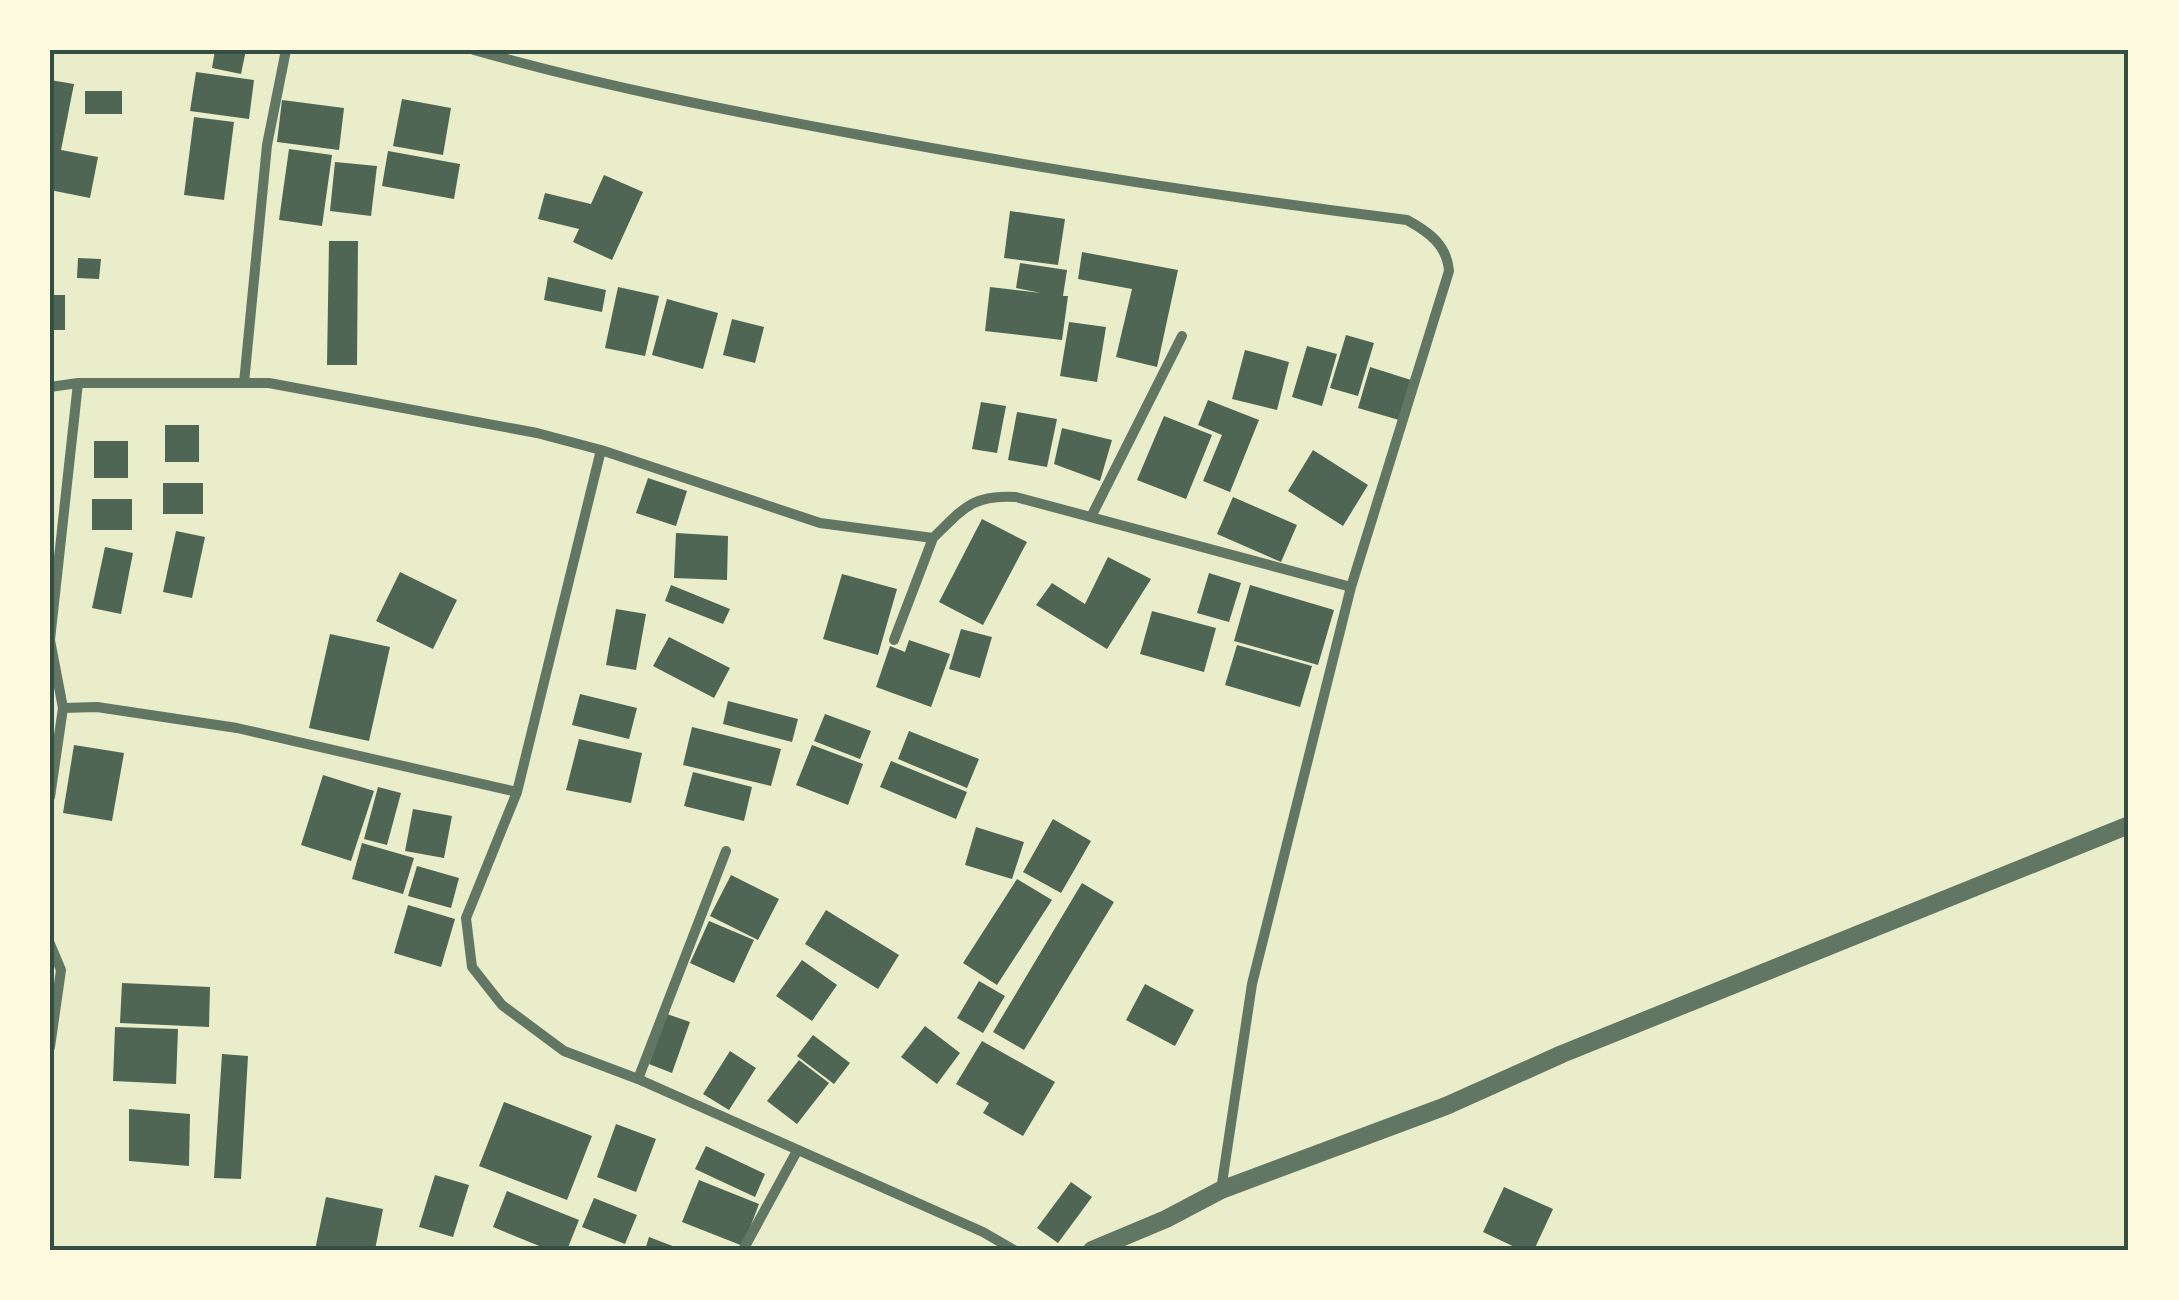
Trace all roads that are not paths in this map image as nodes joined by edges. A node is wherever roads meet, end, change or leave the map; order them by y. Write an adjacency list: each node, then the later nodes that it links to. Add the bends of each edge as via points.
1 (286, 50): 5 (street, via 266,145)
2 (474, 50): 10 (street, via 688,103 1206,195 1407,220 1426,230 1448,254 1449,271)
3 (1182, 336): 8 (street)
4 (78, 383): 5 (street); 6 (street); 11 (street)
5 (244, 383): 7 (street, via 519,429)
6 (50, 386)
7 (601, 450): 9 (street, via 820,523); 14 (street)
8 (1090, 517): 9 (street, via 990,496 969,502); 10 (street)
9 (933, 538): 12 (street)
10 (1351, 587): 22 (street, via 1252,984)
11 (50, 640): 13 (street)
12 (894, 640)
13 (63, 708): 14 (street, via 97,706 237,728); 15 (street)
14 (517, 792): 20 (street, via 466,918 472,967 502,1005 564,1051)
15 (50, 797)
16 (2129, 825): 22 (street, via 1446,1106)
17 (726, 851): 20 (street)
18 (50, 944): 19 (street, via 61,970)
19 (50, 1047)
20 (638, 1078): 21 (street)
21 (797, 1151): 23 (street); 24 (street)
22 (1221, 1190): 25 (street)
23 (742, 1250)
24 (1014, 1250)
25 (1092, 1250)

